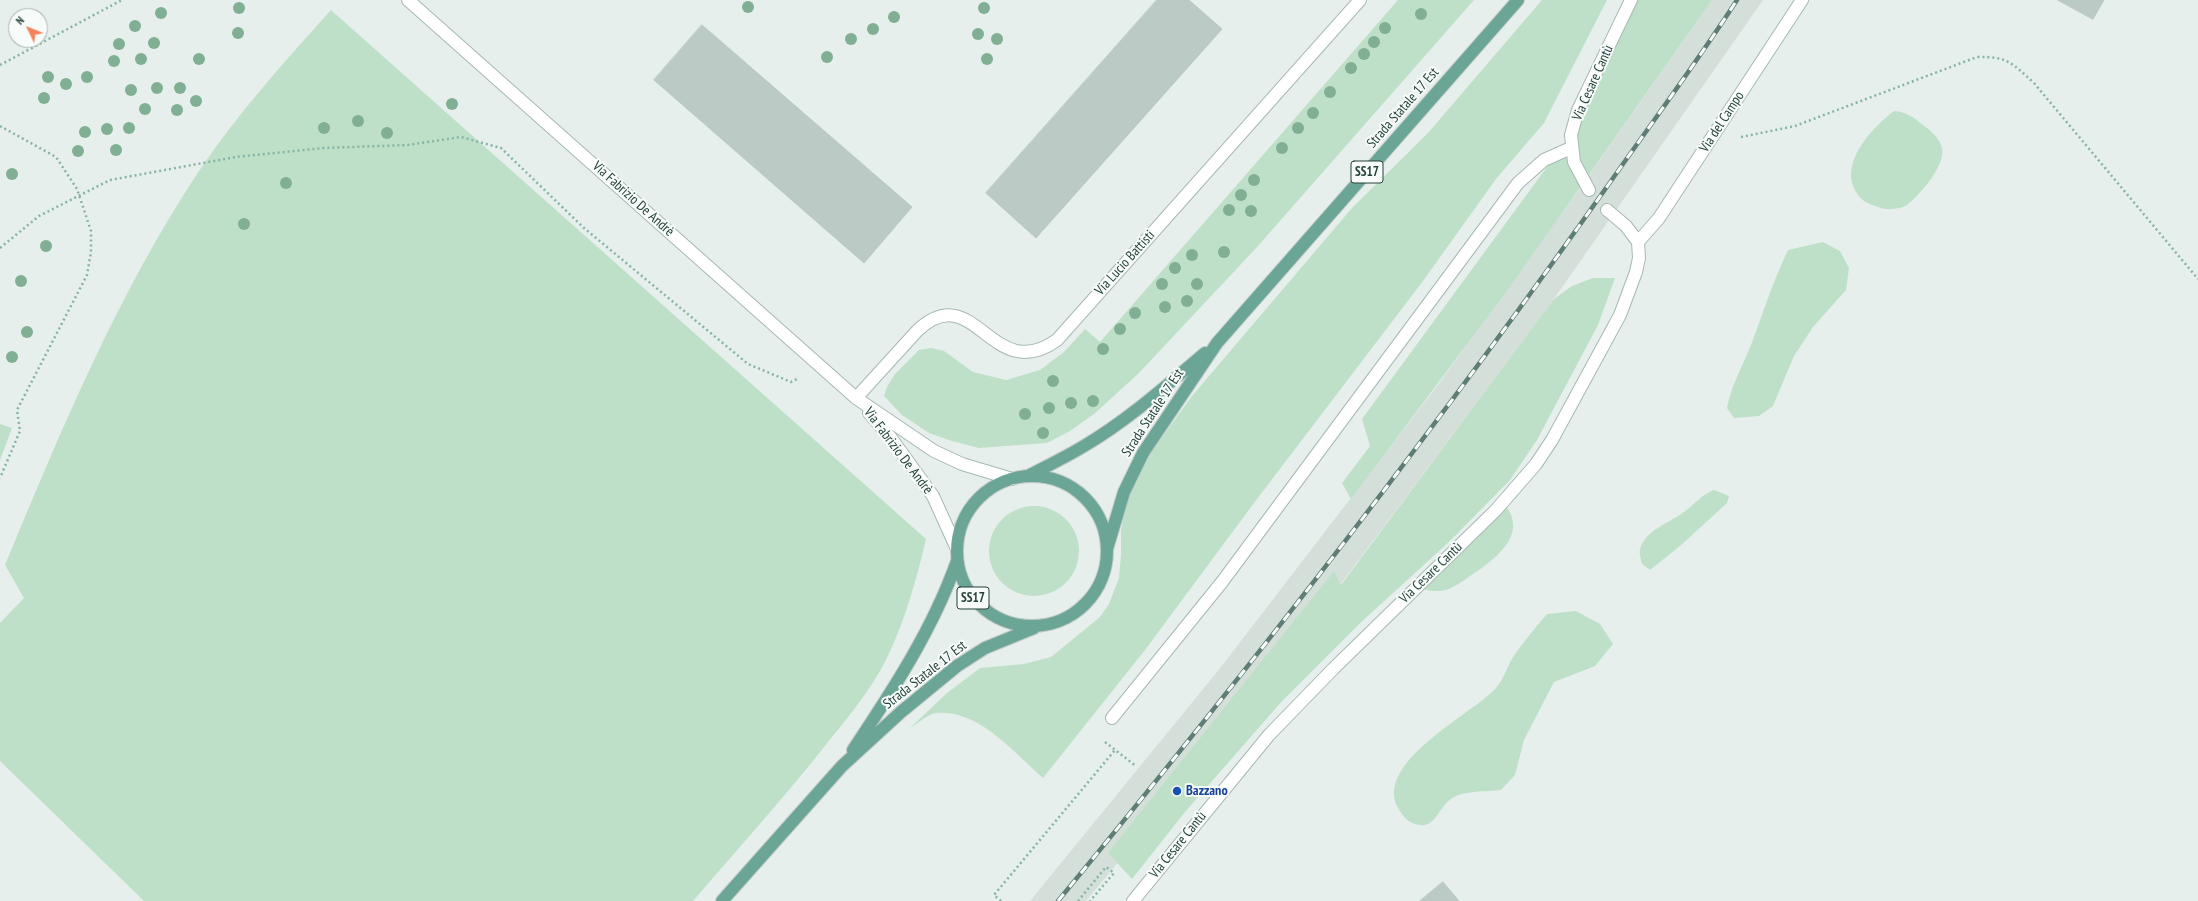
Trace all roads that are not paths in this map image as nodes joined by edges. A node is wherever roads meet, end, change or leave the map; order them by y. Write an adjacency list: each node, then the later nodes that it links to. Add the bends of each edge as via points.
1 (408, 0): 11 (street, Via Fabrizio De Andrè)
2 (1360, 0): 11 (street, Via Lucio Battisti, via 1057,340 1034,352 1017,352 1001,345 971,322 955,316 938,318 916,331)
3 (1518, 0): 10 (main road, Strada Statale 17 Est / SS17)
4 (1632, 0): 6 (street, Via Cesare Cantù, via 1578,110 1571,135)
5 (1802, 0): 9 (street, Via del Campo, via 1659,218)
6 (1571, 148): 7 (street, Via Cesare Cantù, via 1574,162); 17 (street, via 1544,160 1518,183 1206,604)
7 (1589, 190)
8 (1607, 210): 9 (street, via 1629,229)
9 (1638, 242): 20 (street, Via Cesare Cantù, via 1639,258 1636,272 1620,315 1552,440 1536,464 1496,510 1269,735)
10 (1217, 343): 12 (main road, Strada Statale 17 Est / SS17, via 1114,427); 14 (main road, Strada Statale 17 Est / SS17, via 1143,452 1124,492)
11 (856, 398): 13 (street, Via Fabrizio De Andrè, via 934,451 962,464); 15 (street, Via Fabrizio De Andrè, via 891,438 933,496)
12 (1028, 476): 13 (main road, SS17); 14 (main road, SS17, via 1052,478 1083,496 1102,525)
13 (1012, 478): 15 (main road, SS17, via 984,493 973,505 962,526)
14 (1107, 549): 16 (main road, SS17, via 1101,581 1088,600 1080,609 1061,621)
15 (957, 555): 16 (main road, SS17, via 964,584 979,605 1000,620); 18 (main road, Strada Statale 17 Est / SS17, via 939,608 921,642)
16 (1039, 626): 18 (main road, Strada Statale 17 Est / SS17, via 985,648 957,666 901,712)
17 (1112, 718)
18 (842, 766): 19 (main road, Strada Statale 17 Est / SS17)
19 (722, 901)
20 (1133, 901)

